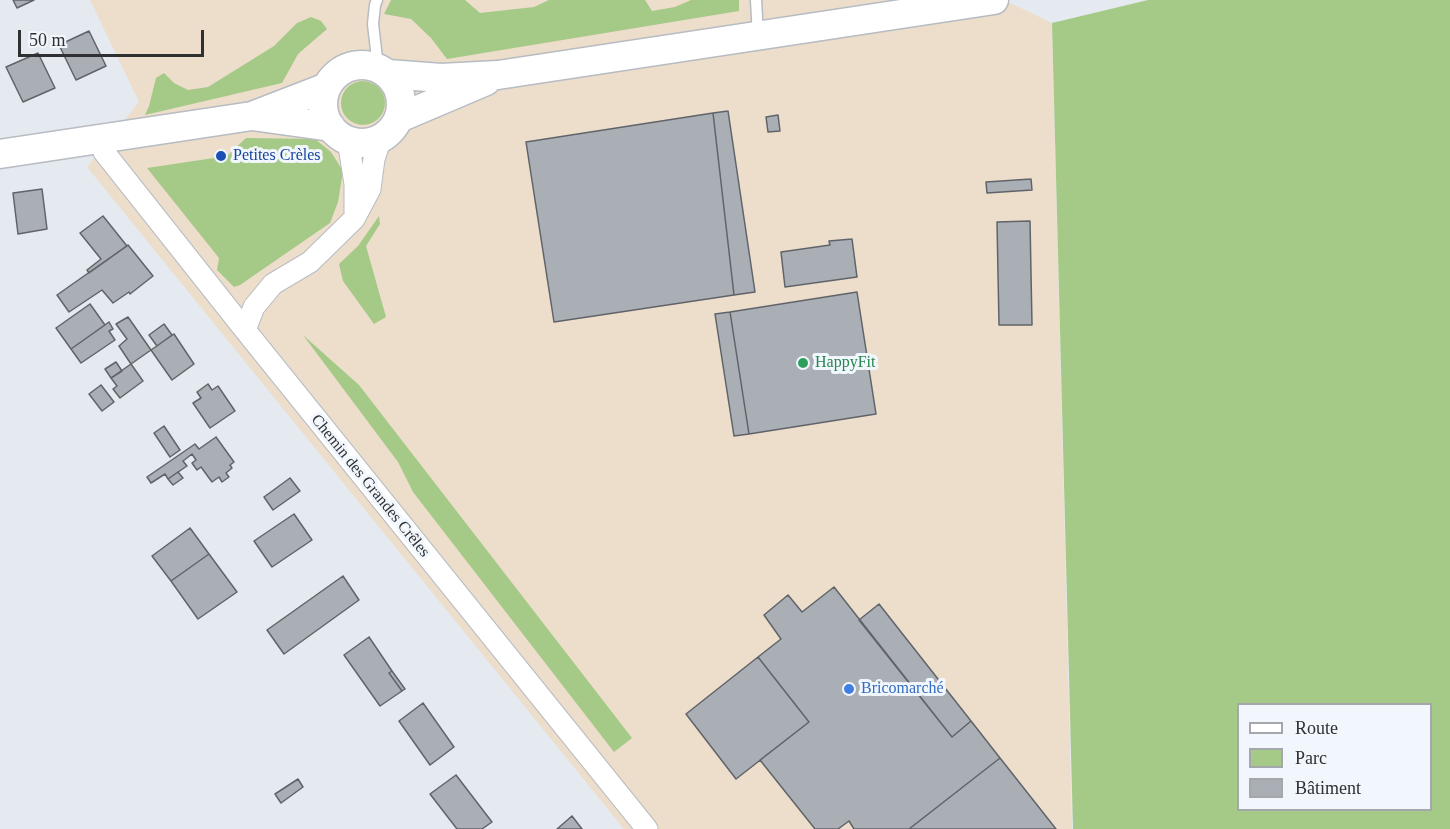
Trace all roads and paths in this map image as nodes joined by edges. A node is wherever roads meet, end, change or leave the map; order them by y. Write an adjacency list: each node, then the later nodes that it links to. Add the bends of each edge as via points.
1 (377, 0): 5 (lane, via 373,24)
2 (756, 0): 4 (lane)
3 (994, 0): 4 (main road)
4 (758, 36): 6 (main road)
5 (383, 71): 6 (main road, via 441,78); 7 (main road, via 361,64 348,67); 9 (main road, via 396,83 401,95 402,107)
6 (498, 75): 9 (main road)
7 (327, 87): 8 (main road); 10 (main road, via 323,107)
8 (252, 116): 10 (main road); 11 (main road)
9 (390, 128): 10 (main road, via 370,142 359,143); 13 (street, via 374,159 370,189)
10 (339, 134): 13 (street, via 355,184)
11 (101, 138): 12 (main road); 14 (street, Chemin des Grandes Crêles, via 104,152)
12 (0, 154)
13 (354, 219): 14 (street, via 310,262 273,284 254,307)
14 (245, 330): 15 (street, Chemin des Grandes Crêles)
15 (648, 829)

